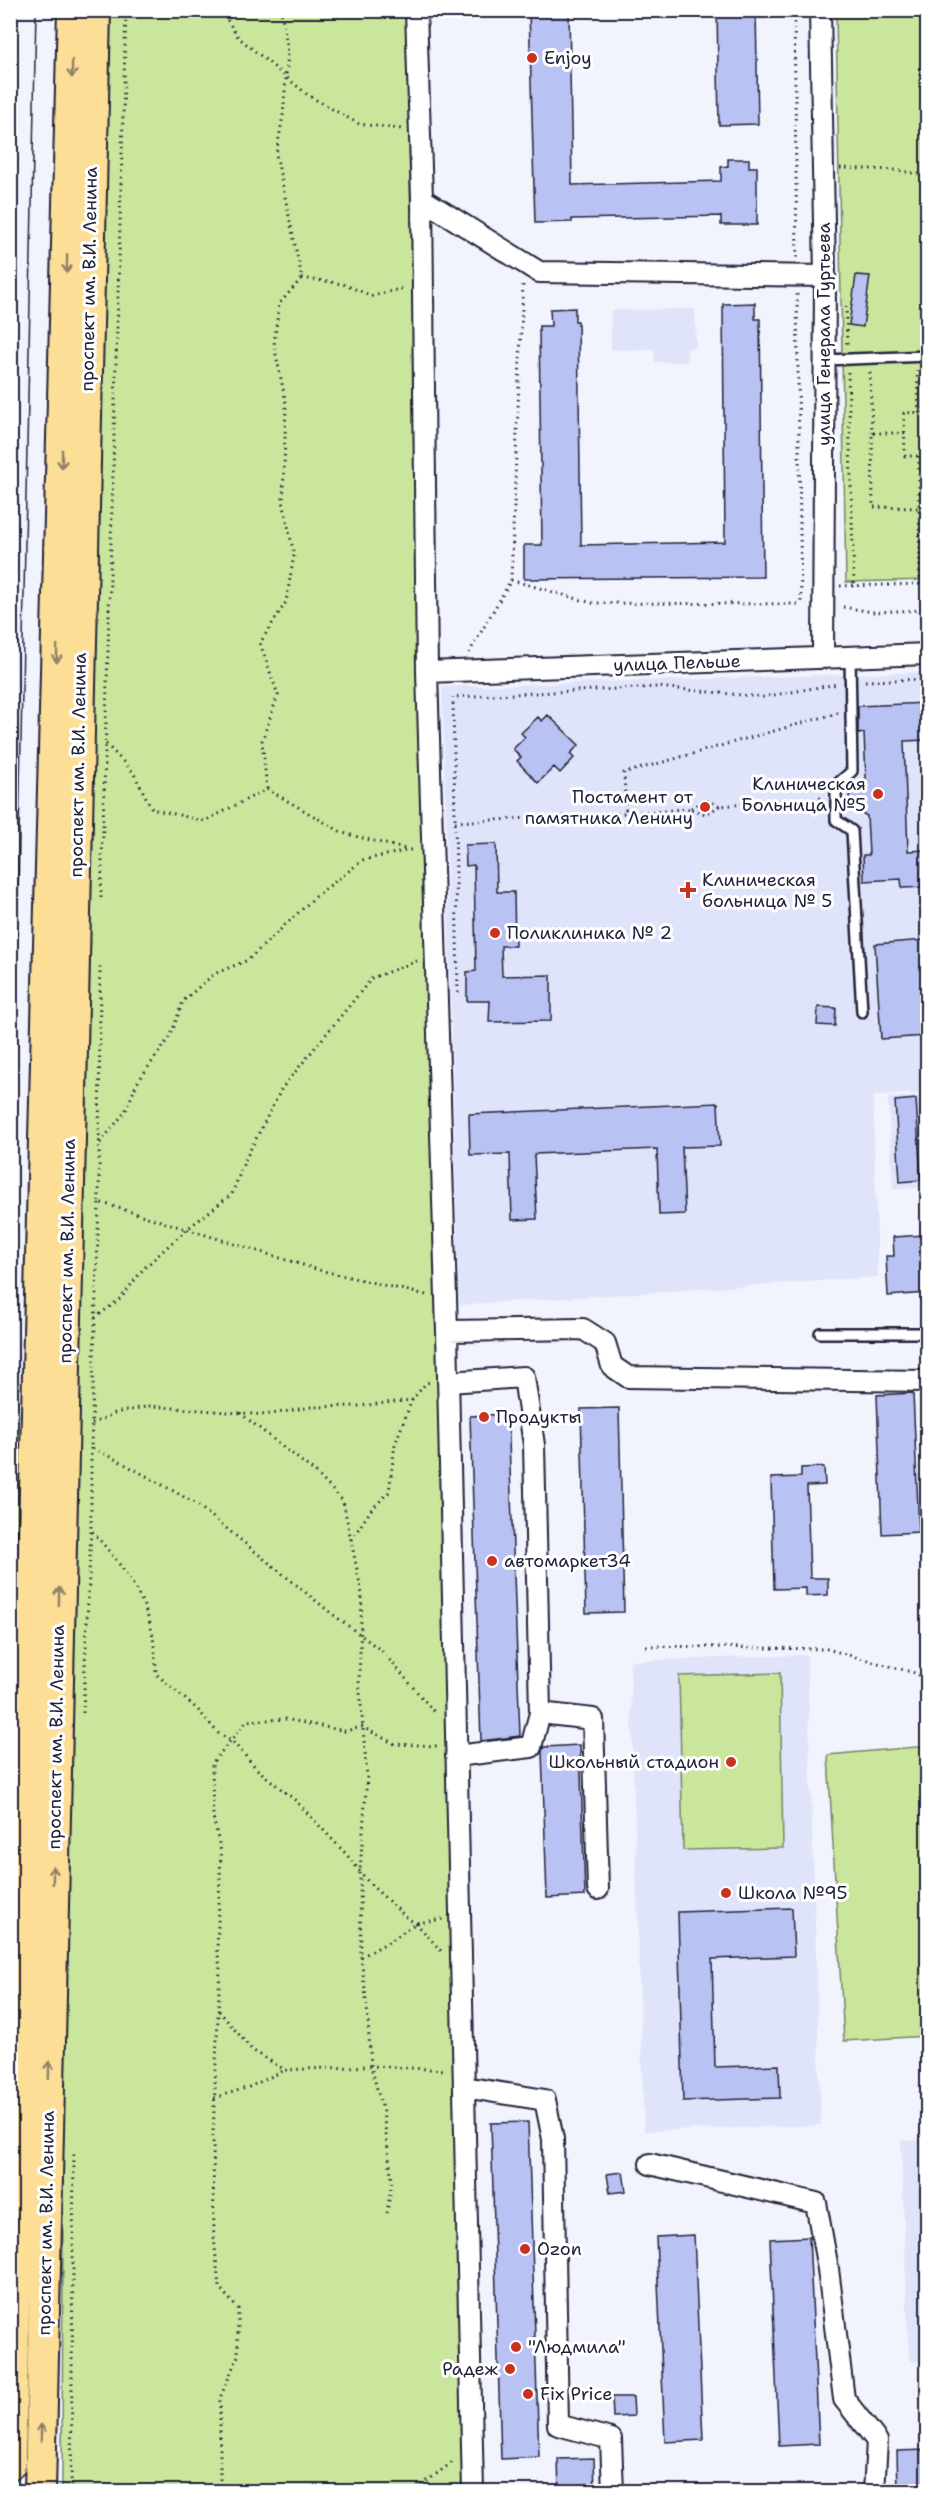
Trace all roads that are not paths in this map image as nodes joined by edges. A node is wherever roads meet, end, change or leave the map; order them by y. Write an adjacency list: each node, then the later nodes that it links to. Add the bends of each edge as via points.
1 (73, 10): 24 (main road, проспект им. В.И. Ленина, one-way to 24)
2 (94, 10): 25 (main road, проспект им. В.И. Ленина, one-way to 2)
3 (416, 10): 5 (street)
4 (820, 10): 6 (street, улица Генерала Гуртьева)
5 (422, 199): 6 (street, via 539,272); 12 (street)
6 (825, 276): 8 (street, улица Генерала Гуртьева)
7 (927, 356): 8 (lane)
8 (825, 360): 11 (street, улица Генерала Гуртьева)
9 (927, 654): 10 (street, улица Пельше)
10 (850, 657): 11 (street, улица Пельше); 13 (lane, via 852,771 836,785 836,820 852,831)
11 (823, 658): 12 (street, улица Пельше)
12 (427, 672): 14 (street)
13 (862, 1012)
14 (447, 1330): 17 (street, via 584,1329 604,1343 612,1366 628,1377); 18 (street)
15 (820, 1333): 16 (lane)
16 (927, 1334)
17 (927, 1381)
18 (448, 1382): 19 (street, via 524,1377 534,1445); 20 (street)
19 (540, 1713): 20 (street, via 531,1747); 21 (street, via 593,1719)
20 (456, 1748): 22 (street)
21 (598, 1888)
22 (464, 2079): 26 (street); 27 (street, via 545,2100 553,2139 558,2425 611,2439)
23 (650, 2164): 28 (street, via 816,2203 844,2399 878,2441)
24 (10, 2464)
25 (40, 2492)
26 (473, 2492)
27 (613, 2492)
28 (874, 2492)

